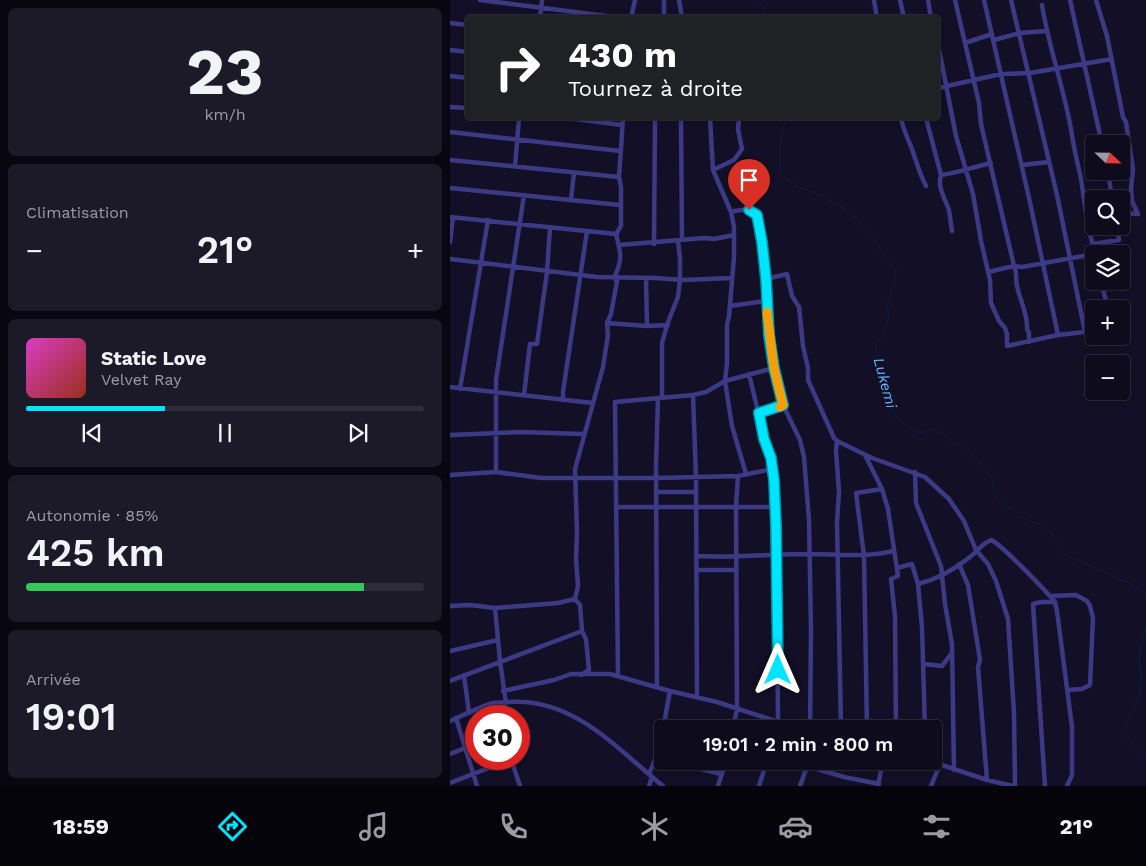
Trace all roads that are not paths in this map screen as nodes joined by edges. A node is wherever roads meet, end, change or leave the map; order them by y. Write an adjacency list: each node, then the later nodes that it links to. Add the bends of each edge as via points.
1 (480, 0): 15 (street)
2 (542, 0): 15 (street)
3 (635, 0): 18 (street)
4 (664, 0): 19 (street)
5 (679, 0): 20 (street)
6 (874, 0): 21 (street)
7 (900, 0): 22 (street)
8 (928, 0): 23 (street)
9 (955, 0): 29 (street)
10 (984, 0): 28 (street)
11 (1012, 0): 27 (street)
12 (1070, 0): 34 (street)
13 (1096, 0): 33 (street)
14 (1042, 5): 26 (street)
15 (541, 7): 16 (street); 17 (street)
16 (540, 15)
17 (582, 15)
18 (632, 15)
19 (664, 15)
20 (682, 15)
21 (876, 15)
22 (903, 15)
23 (930, 15)
24 (450, 23): 25 (street)
25 (465, 25)
26 (1046, 31): 27 (street); 35 (street)
27 (1020, 33): 28 (street); 36 (street)
28 (993, 37): 29 (street); 37 (street)
29 (965, 43): 40 (street)
30 (450, 50): 31 (street)
31 (465, 52)
32 (940, 53): 41 (street)
33 (1112, 59): 34 (street); 75 (street, via 1132,156 1132,201 1138,214)
34 (1084, 64): 35 (street); 56 (street)
35 (1056, 68): 36 (street); 88 (street, via 1072,133)
36 (1030, 73): 37 (street); 60 (street)
37 (1001, 74): 40 (street); 63 (street)
38 (450, 76): 39 (street)
39 (465, 78)
40 (973, 80): 41 (street); 61 (street)
41 (947, 86): 42 (street); 64 (street, via 956,136)
42 (940, 88)
43 (450, 107): 44 (street)
44 (465, 108)
45 (519, 120): 57 (street)
46 (583, 120): 54 (street)
47 (622, 120): 54 (street)
48 (655, 120): 87 (street)
49 (681, 120): 85 (street)
50 (710, 120): 65 (street)
51 (739, 120): 65 (street, via 742,149 734,160)
52 (901, 120): 69 (street)
53 (927, 120): 67 (street)
54 (622, 125): 58 (street)
55 (450, 132): 57 (street)
56 (1100, 135)
57 (516, 140): 58 (street); 62 (street)
58 (620, 151): 68 (street)
59 (450, 160): 62 (street)
60 (1049, 162): 63 (street); 92 (street)
61 (991, 163): 64 (street); 96 (street)
62 (515, 166): 66 (street)
63 (1022, 166): 94 (street)
64 (966, 168): 67 (street); 98 (street)
65 (713, 170): 74 (street)
66 (574, 173): 68 (street); 72 (street)
67 (941, 175): 81 (street, via 940,188)
68 (619, 177): 73 (street)
69 (926, 186)
70 (450, 188): 71 (street)
71 (524, 195): 72 (street); 78 (street)
72 (571, 199): 73 (street)
73 (620, 205): 82 (street, via 620,226)
74 (731, 212): 84 (street); 103 (street, via 742,209 757,215)
75 (1130, 214)
76 (452, 217): 77 (street); 86 (street)
77 (488, 220): 78 (street); 93 (street)
78 (520, 224): 79 (street); 95 (street)
79 (550, 227): 80 (street); 97 (street)
80 (587, 230): 82 (street); 99 (street)
81 (952, 231)
82 (616, 234): 89 (street)
83 (1118, 235): 88 (street, via 1119,240)
84 (734, 236): 85 (street); 102 (street)
85 (680, 241): 87 (street); 104 (street)
86 (450, 242)
87 (654, 244): 89 (street)
88 (1092, 244)
89 (619, 245): 100 (street, via 620,265)
90 (1085, 256): 92 (street)
91 (450, 259): 93 (street)
92 (1070, 259): 94 (street); 110 (street)
93 (480, 263): 95 (street); 117 (street)
94 (1042, 263): 96 (street); 111 (street)
95 (513, 266): 97 (street); 118 (street)
96 (1014, 266): 98 (street); 112 (street, via 1028,322)
97 (547, 272): 99 (street); 119 (street, via 537,344 530,344)
98 (988, 272): 112 (street, via 991,302 1005,328 1007,346)
99 (581, 276): 100 (street); 122 (street)
100 (614, 278): 101 (street); 107 (street, via 617,281)
101 (646, 278): 104 (street); 109 (street)
102 (731, 278): 104 (street); 106 (street)
103 (766, 279): 105 (street); 129 (street, via 787,274 792,296 799,307 808,380)
104 (680, 280): 108 (street)
105 (766, 301): 106 (street); 113 (street)
106 (730, 306): 115 (street)
107 (607, 324): 109 (street); 123 (street, via 603,367)
108 (668, 325): 109 (street); 121 (street, via 662,344)
109 (647, 326)
110 (1085, 332): 111 (street)
111 (1058, 335): 112 (street)
112 (1029, 342)
113 (774, 368): 114 (street); 124 (street)
114 (749, 374): 115 (street); 125 (street)
115 (725, 380): 120 (street, via 706,392); 134 (street, via 732,426)
116 (450, 387): 117 (street)
117 (460, 389): 118 (street)
118 (495, 392): 119 (street); 126 (street)
119 (524, 395): 122 (street)
120 (693, 395): 121 (street); 137 (street)
121 (660, 398): 138 (street, via 615,402); 139 (street)
122 (563, 400): 123 (street)
123 (593, 403): 128 (street)
124 (783, 405): 125 (street); 151 (street, via 800,440 804,457)
125 (759, 413): 131 (street)
126 (496, 432): 127 (street); 128 (street); 132 (street)
127 (450, 434)
128 (584, 434): 140 (street, via 575,469)
129 (837, 441): 130 (street); 153 (street)
130 (865, 454): 133 (street); 141 (street)
131 (773, 469): 134 (street); 148 (street)
132 (496, 472): 135 (street); 140 (street)
133 (915, 472): 149 (street, via 924,476 949,500 964,521); 161 (street, via 916,502)
134 (746, 474): 136 (street)
135 (450, 475)
136 (738, 476): 137 (street); 145 (street)
137 (696, 477): 139 (street); 143 (street)
138 (616, 478): 139 (street); 140 (street); 146 (street)
139 (656, 478): 142 (street)
140 (576, 479): 164 (street, via 578,586)
141 (882, 489): 150 (street, via 888,508); 156 (street, via 856,493)
142 (656, 492): 143 (street); 144 (street)
143 (696, 492): 147 (street)
144 (656, 506): 146 (street); 147 (street); 178 (street)
145 (736, 506): 147 (street); 148 (street); 155 (street)
146 (616, 507): 176 (street)
147 (696, 507): 154 (street)
148 (774, 507): 152 (street)
149 (976, 550): 157 (street); 163 (street, via 991,540 996,542); 230 (street, via 996,581 1008,619 1014,713)
150 (893, 551): 156 (street); 158 (street)
151 (809, 554): 152 (street); 153 (street); 195 (street)
152 (776, 555): 155 (street); 194 (street)
153 (838, 555): 156 (street); 196 (street)
154 (697, 556): 155 (street); 159 (street)
155 (737, 556): 160 (street)
156 (864, 556): 197 (street)
157 (959, 564): 161 (street); 218 (street, via 968,585 980,660)
158 (896, 568): 162 (street, via 912,564); 198 (street, via 898,576 891,579 895,616)
159 (697, 570): 160 (street); 182 (street)
160 (737, 570): 187 (street)
161 (942, 576): 162 (street); 171 (street)
162 (918, 584): 173 (street)
163 (1050, 596): 165 (street); 179 (street, via 1080,596 1087,601 1093,618 1090,685)
164 (575, 599): 167 (street); 168 (street, via 580,605)
165 (1055, 602): 179 (street); 231 (street, via 1033,604)
166 (450, 606): 167 (street)
167 (495, 608): 169 (street)
168 (582, 631): 172 (street); 175 (street, via 586,639 589,670)
169 (498, 640): 170 (street); 172 (street)
170 (450, 651)
171 (952, 652): 173 (street, via 942,666); 214 (street)
172 (500, 661): 174 (street); 180 (street)
173 (924, 664): 199 (street)
174 (464, 675): 177 (street); 185 (street)
175 (582, 675): 176 (street); 180 (street, via 571,674)
176 (618, 676): 178 (street)
177 (450, 681)
178 (657, 687): 181 (street)
179 (1067, 690): 232 (street, via 1072,775)
180 (504, 691): 184 (street)
181 (670, 691): 182 (street); 191 (street)
182 (697, 697): 187 (street)
183 (494, 703): 184 (street); 186 (street)
184 (506, 703): 217 (street, via 538,704 580,719 612,741)
185 (468, 705)
186 (489, 705)
187 (737, 709): 192 (street); 193 (street)
188 (465, 715): 189 (street)
189 (456, 718): 190 (street); 200 (street)
190 (450, 720)
191 (665, 720)
192 (735, 720)
193 (772, 720)
194 (778, 720)
195 (810, 720)
196 (841, 720)
197 (867, 720)
198 (896, 720)
199 (925, 720)
200 (465, 748): 201 (street)
201 (450, 754)
202 (654, 763): 217 (street)
203 (942, 765): 214 (street)
204 (472, 770): 216 (street)
205 (485, 770): 216 (street)
206 (515, 770): 223 (street)
207 (705, 770): 215 (street)
208 (723, 770): 215 (street)
209 (764, 770): 227 (street)
210 (806, 770): 228 (street)
211 (825, 770): 220 (street)
212 (881, 770): 220 (street)
213 (938, 770): 229 (street)
214 (954, 770): 218 (street)
215 (721, 774): 226 (street)
216 (473, 775): 219 (street); 222 (street)
217 (650, 776): 224 (street); 225 (street)
218 (986, 780): 221 (street)
219 (450, 784)
220 (878, 785)
221 (1005, 785): 230 (street)
222 (477, 786)
223 (520, 786)
224 (649, 786)
225 (663, 786)
226 (718, 786)
227 (759, 786)
228 (800, 786)
229 (931, 786)
230 (1014, 786)
231 (1045, 786)
232 (1067, 786)

